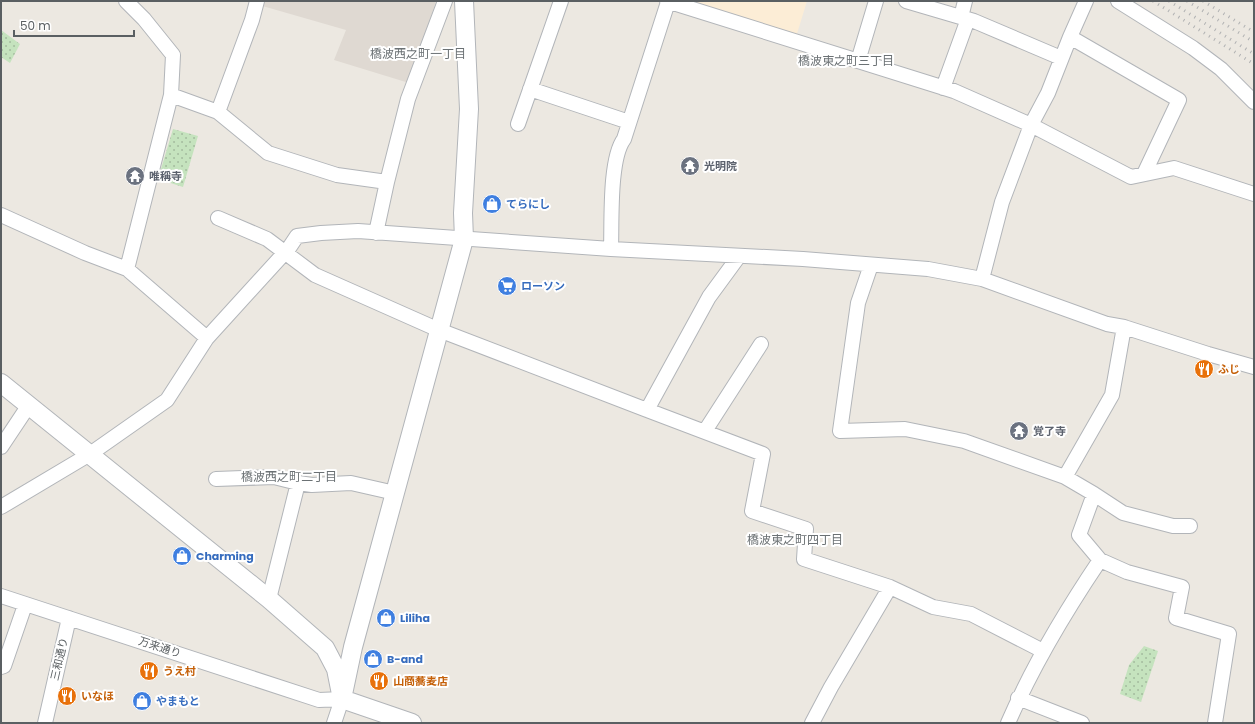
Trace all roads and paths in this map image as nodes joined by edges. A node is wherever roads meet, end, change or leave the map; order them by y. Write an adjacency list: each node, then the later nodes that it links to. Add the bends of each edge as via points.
1 (126, 1): 18 (street, via 173,55)
2 (257, 1): 20 (street)
3 (445, 1): 25 (street, via 408,99)
4 (464, 1): 30 (street, via 469,109)
5 (561, 1): 17 (street)
6 (667, 1): 15 (street); 21 (street)
7 (876, 1): 15 (street)
8 (906, 1): 12 (street)
9 (965, 1): 12 (street)
10 (1086, 1): 13 (street)
11 (1118, 1): 19 (street, via 1194,48)
12 (964, 18): 14 (street); 16 (street)
13 (1070, 37): 14 (street); 24 (street, via 1179,100)
14 (1061, 58): 23 (street, via 1048,93)
15 (858, 61): 16 (street)
16 (943, 88): 23 (street)
17 (530, 90): 21 (street); 22 (street)
18 (171, 95): 20 (street); 35 (street)
19 (1254, 102)
20 (218, 112): 25 (street, via 268,153 337,175)
21 (629, 122): 31 (street, via 624,139 619,145 615,163)
22 (518, 124)
23 (1030, 125): 24 (street, via 1131,177); 36 (street, via 1002,202)
24 (1144, 174): 26 (street, via 1174,168)
25 (387, 182): 29 (street)
26 (1254, 194)
27 (1, 215): 35 (street)
28 (218, 218): 32 (street, via 267,239)
29 (376, 233): 30 (street); 32 (street, via 321,232 297,236)
30 (464, 239): 31 (street); 38 (street)
31 (611, 249): 33 (street)
32 (284, 253): 38 (street, via 315,275); 39 (street)
33 (739, 256): 34 (street); 44 (street, via 709,297)
34 (871, 265): 36 (street, via 928,269); 48 (street, via 858,303 840,431 905,429 957,440)
35 (127, 269): 39 (street)
36 (982, 279): 37 (street, via 1107,324)
37 (1124, 327): 41 (street); 48 (street, via 1112,396)
38 (439, 330): 44 (street); 51 (street)
39 (207, 338): 47 (street, via 167,400)
40 (761, 344): 45 (street)
41 (1254, 367)
42 (1, 383): 43 (street)
43 (29, 405): 46 (street); 47 (street)
44 (647, 410): 45 (street)
45 (706, 431): 56 (street, via 763,454 752,512 806,529 804,559)
46 (1, 447)
47 (90, 454): 53 (street); 58 (street)
48 (1065, 477): 52 (street)
49 (216, 479): 50 (street, via 274,477)
50 (298, 483): 51 (street, via 351,483); 58 (street)
51 (395, 493): 64 (street, via 353,647)
52 (1094, 494): 54 (street, via 1123,512 1173,526); 55 (street, via 1079,535)
53 (3, 504)
54 (1190, 526)
55 (1100, 560): 61 (street); 71 (street, via 1127,572 1182,587 1176,618 1230,634)
56 (890, 587): 61 (street, via 933,607 971,614); 68 (street)
57 (1, 596): 59 (street, 万来通り)
58 (269, 599): 64 (street, via 325,648 336,669)
59 (25, 605): 60 (street, 万来通り); 62 (street, via 4,666)
60 (68, 618): 64 (street, 万来通り, via 319,700); 65 (street, 三和通り)
61 (1043, 651): 63 (street)
62 (1, 667)
63 (1018, 698): 69 (street); 70 (street)
64 (342, 699): 66 (street); 67 (street)
65 (45, 723)
66 (334, 723)
67 (412, 723)
68 (812, 723)
69 (1008, 723)
70 (1082, 723)
71 (1215, 723)

